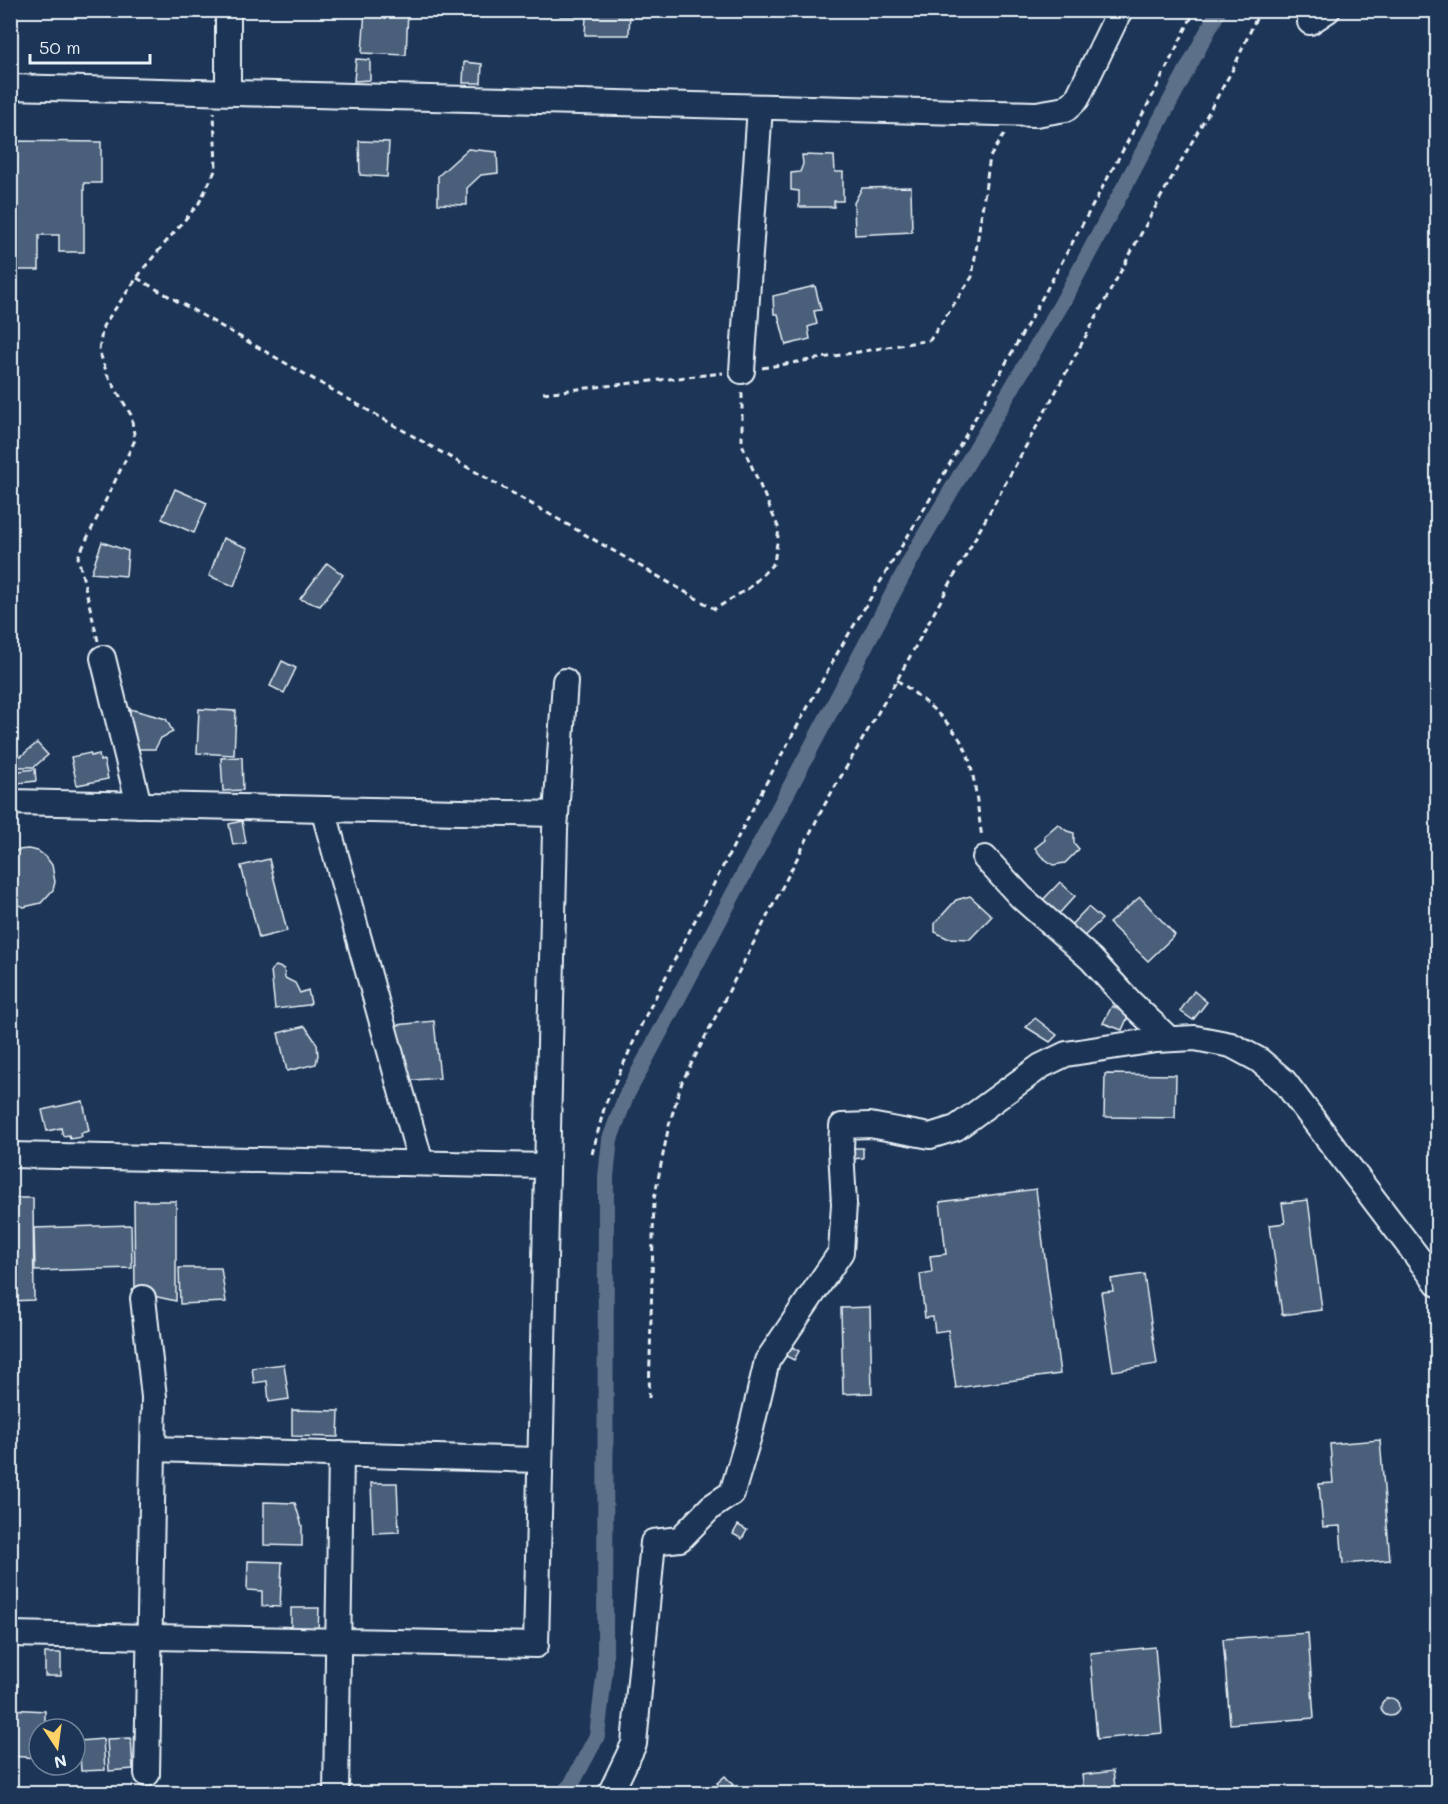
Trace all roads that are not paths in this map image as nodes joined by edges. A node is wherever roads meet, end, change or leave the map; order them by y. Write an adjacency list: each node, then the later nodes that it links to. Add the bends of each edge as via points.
1 (228, 10): 4 (street)
2 (1119, 10): 5 (street, via 1077,99 1066,109 1017,114)
3 (10, 87): 4 (street)
4 (221, 92): 5 (street)
5 (760, 107): 6 (street)
6 (742, 371)
7 (104, 658): 10 (street)
8 (565, 681): 12 (street)
9 (10, 802): 10 (street)
10 (139, 805): 11 (street)
11 (323, 809): 12 (street); 16 (street)
12 (556, 814): 17 (street)
13 (985, 858): 14 (street)
14 (1169, 1039): 18 (street, via 1195,1038 1231,1045 1259,1060 1284,1082); 28 (street, via 1066,1054 1041,1066 956,1128 930,1136 870,1125 842,1126 842,1252 767,1361 732,1493 711,1507 680,1539 653,1542 634,1744)
15 (10, 1155): 16 (street)
16 (421, 1163): 17 (street)
17 (547, 1166): 22 (street)
18 (1437, 1284)
19 (143, 1298): 20 (street, via 154,1397)
20 (153, 1449): 21 (street); 24 (street)
21 (341, 1454): 22 (street); 25 (street)
22 (540, 1460): 25 (street, via 536,1645)
23 (10, 1634): 24 (street)
24 (150, 1637): 25 (street); 26 (street)
25 (339, 1641): 27 (street)
26 (147, 1774)
27 (336, 1794)
28 (610, 1794)

